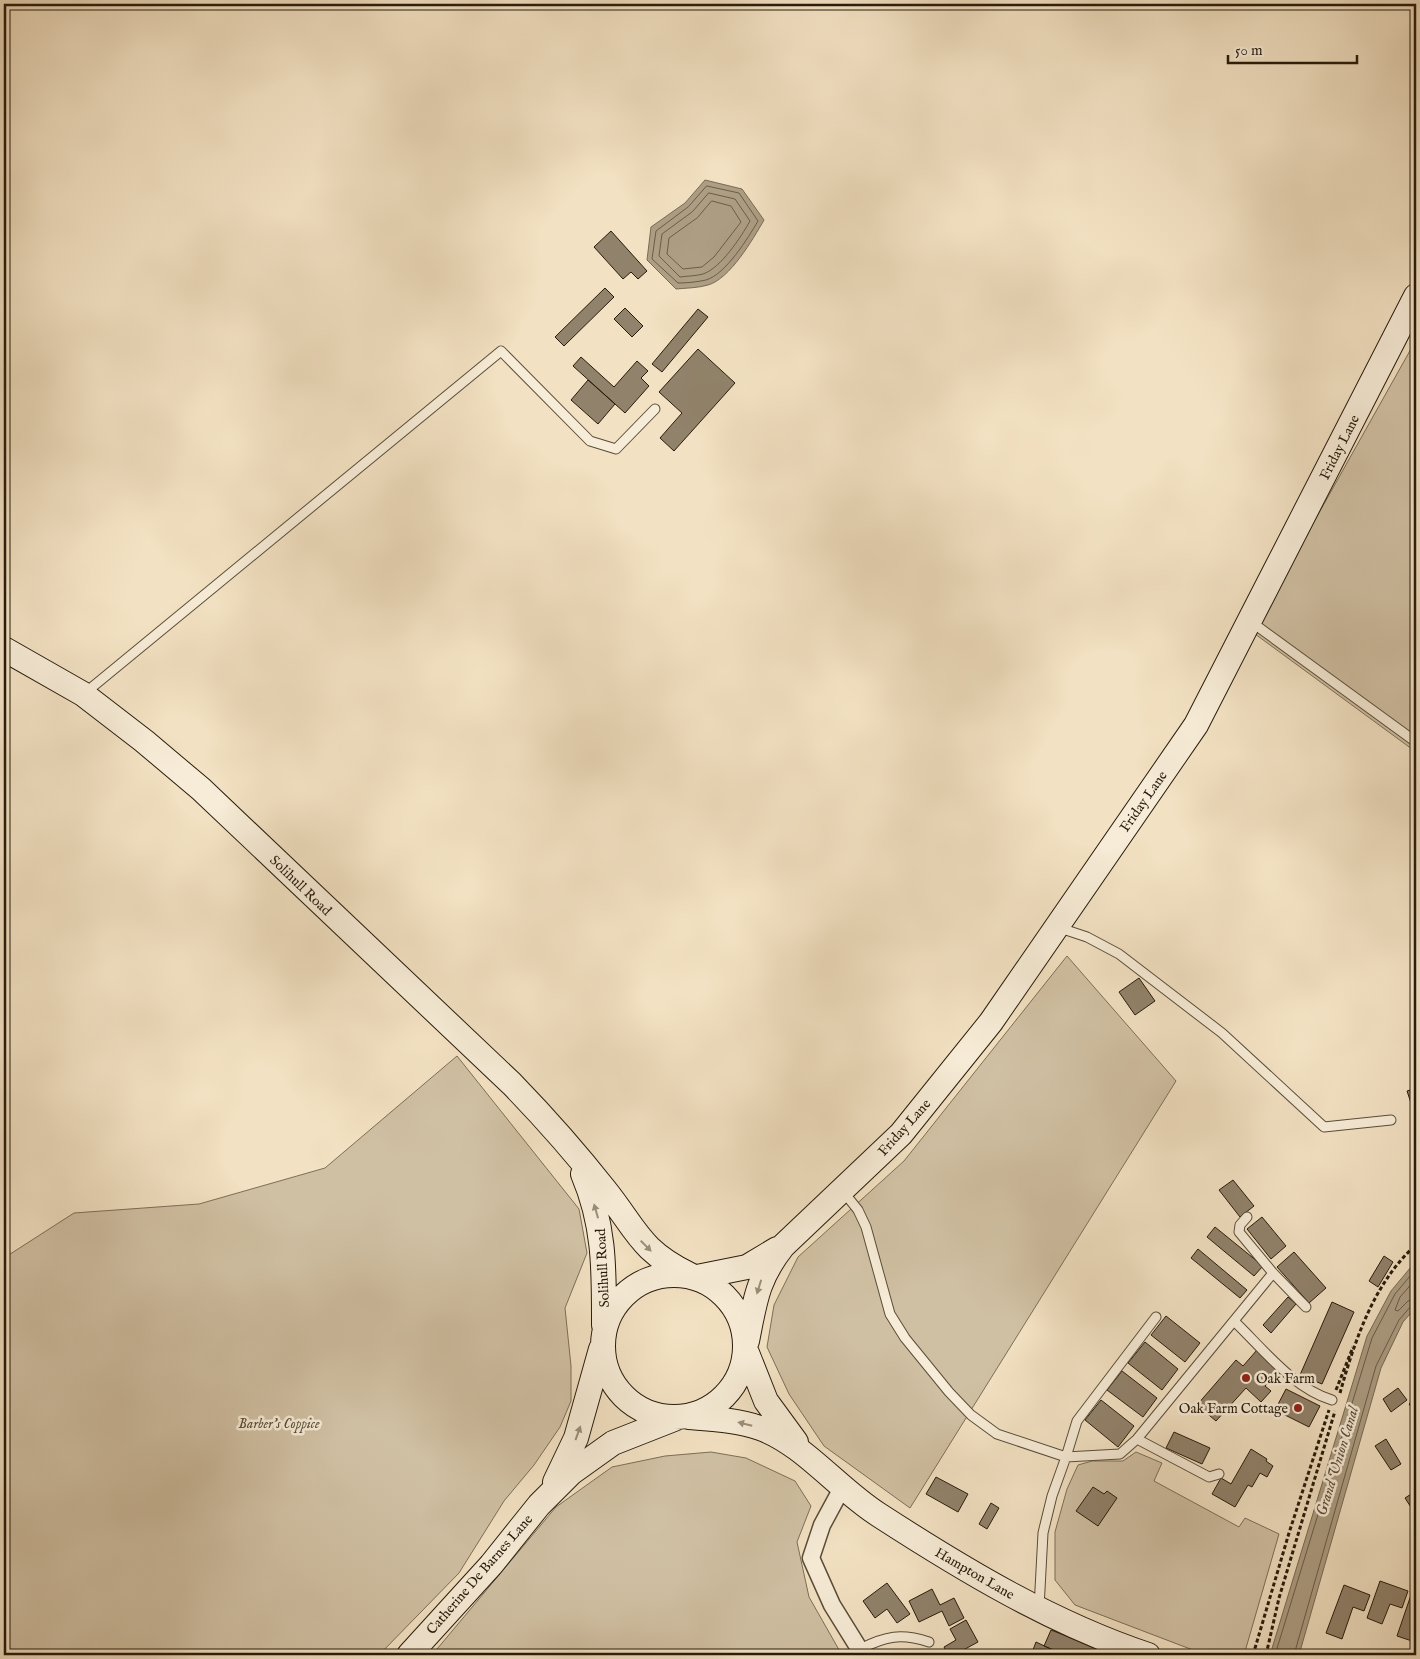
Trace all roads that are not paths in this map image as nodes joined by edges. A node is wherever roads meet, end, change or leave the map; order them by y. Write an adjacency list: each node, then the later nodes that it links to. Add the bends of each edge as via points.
1 (1416, 296): 3 (main road, Friday Lane)
2 (655, 409): 5 (lane, via 616,449 590,441 501,351)
3 (1249, 621): 6 (lane); 7 (main road, Friday Lane, via 1196,725)
4 (4, 648): 5 (main road, Solihull Road)
5 (83, 694): 9 (main road, Solihull Road, via 201,789 512,1084)
6 (1416, 742)
7 (1056, 927): 8 (lane, via 1087,937 1119,954 1222,1033 1324,1127); 10 (main road, Friday Lane, via 991,1022 901,1134)
8 (1391, 1120)
9 (574, 1152): 14 (main road, Solihull Road, one-way to 14, via 607,1192 636,1236 666,1262); 18 (main road, Solihull Road, one-way to 9, via 603,1240 593,1199)
10 (842, 1190): 12 (main road, Friday Lane); 23 (lane, via 858,1210 866,1227 890,1314 905,1338 949,1392 971,1415 997,1434)
11 (1247, 1217): 13 (lane, via 1239,1232)
12 (783, 1246): 14 (main road, Friday Lane, via 747,1267); 19 (main road, Friday Lane, one-way to 19, via 767,1266 758,1285)
13 (1273, 1273): 15 (lane); 17 (lane)
14 (693, 1276): 18 (main road, via 666,1275 638,1284 618,1303); 19 (main road, via 712,1285 729,1302 737,1315)
15 (1306, 1307)
16 (1156, 1317): 23 (lane, via 1077,1421)
17 (1234, 1322): 20 (lane, via 1287,1373 1315,1394); 22 (lane)
18 (602, 1338): 21 (main road, via 609,1376 626,1398 648,1412); 27 (main road, Catherine De Barnes Lane, one-way to 18, via 576,1438)
19 (747, 1347): 21 (main road, via 744,1368 729,1391 705,1409); 24 (main road, Hampton Lane, via 766,1401 787,1432)
20 (1332, 1400)
21 (682, 1418): 24 (main road, Hampton Lane, one-way to 21, via 787,1442 760,1428 734,1421); 27 (main road, Catherine De Barnes Lane, via 613,1443 587,1459)
22 (1137, 1439): 23 (lane, via 1120,1454); 25 (lane, via 1209,1477)
23 (1066, 1456): 28 (lane, via 1043,1533)
24 (817, 1465): 26 (main road, Hampton Lane)
25 (1218, 1474)
26 (842, 1488): 28 (main road, Hampton Lane, via 941,1554); 30 (street, via 822,1525 811,1558 832,1605)
27 (550, 1493): 31 (main road, Catherine De Barnes Lane, via 491,1565)
28 (1039, 1608): 32 (main road, Hampton Lane, via 1079,1629)
29 (929, 1642): 30 (lane, via 908,1636 881,1639)
30 (862, 1652)
31 (409, 1655)
32 (1148, 1655)

